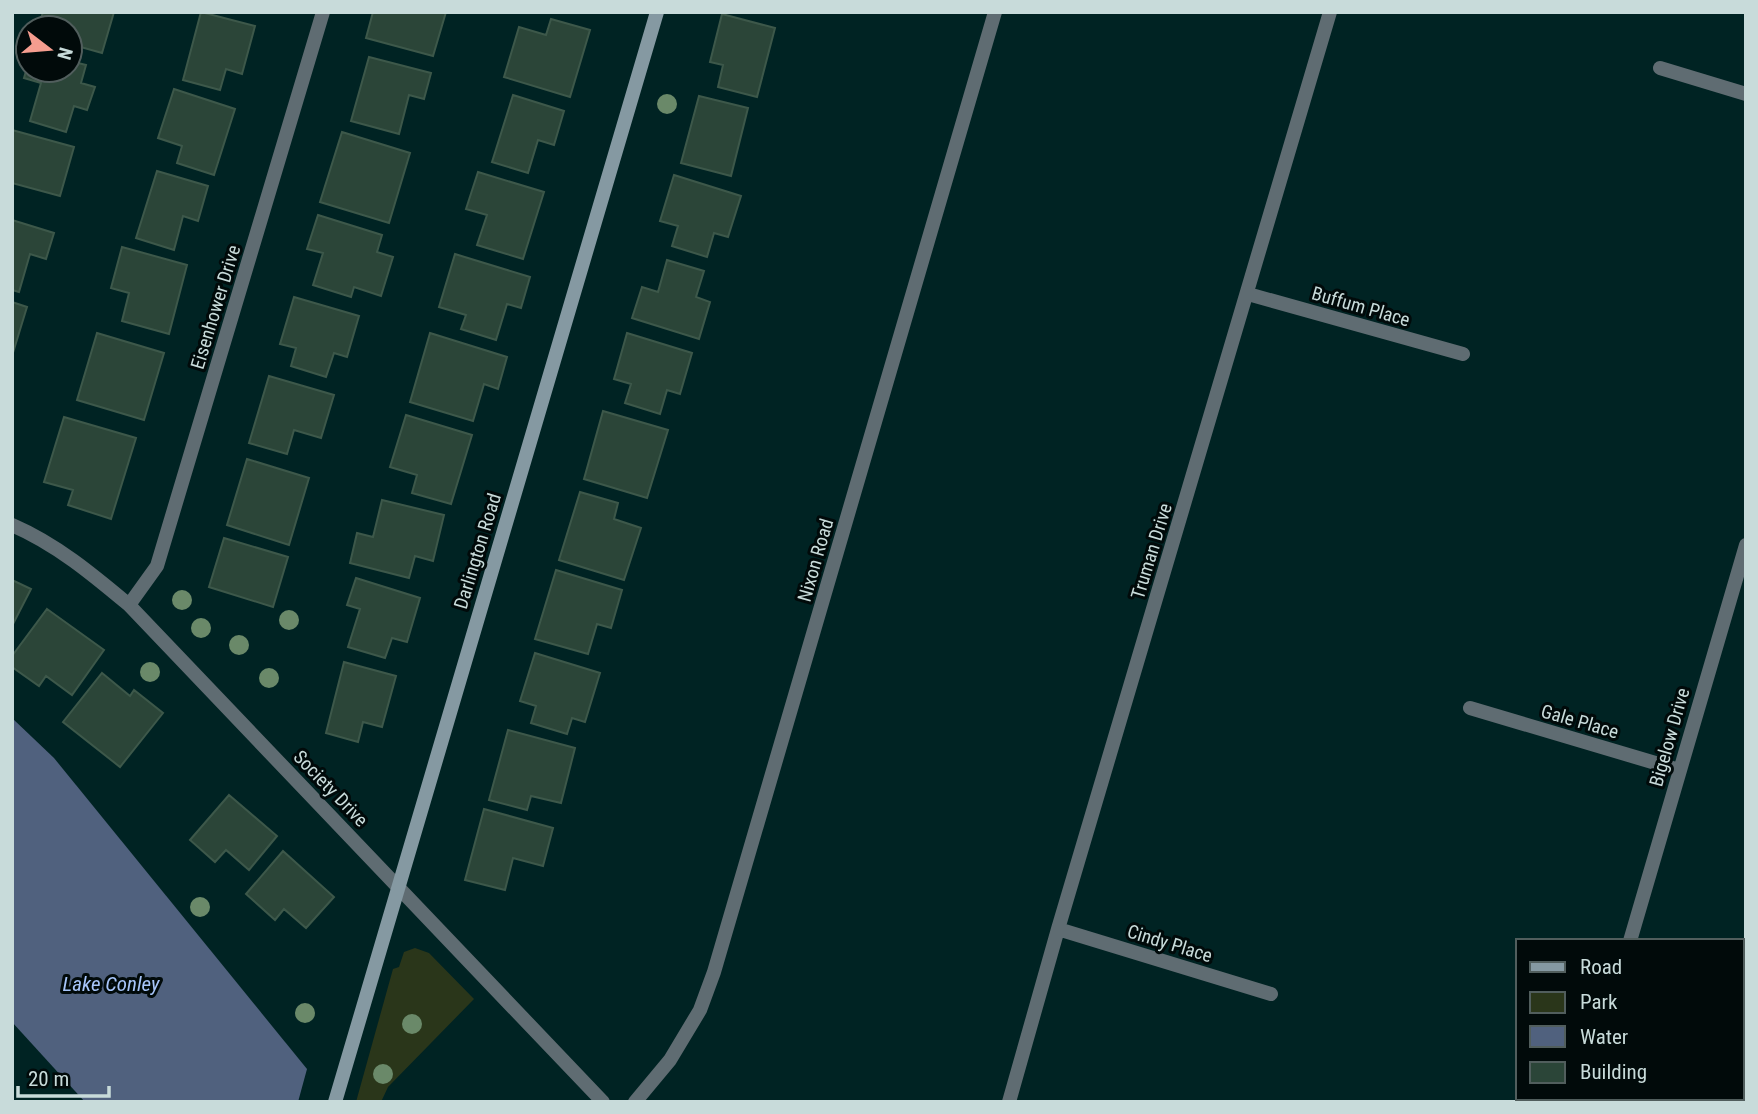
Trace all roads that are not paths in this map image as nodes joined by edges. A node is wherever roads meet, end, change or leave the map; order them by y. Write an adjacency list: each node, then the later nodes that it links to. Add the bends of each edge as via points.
1 (323, 12): 11 (street, Eisenhower Drive, via 157,566)
2 (657, 12): 14 (street, Darlington Road)
3 (995, 12): 20 (street, Nixon Road, via 714,972 700,1010 670,1060)
4 (1330, 12): 7 (street, Truman Drive)
5 (1660, 68): 6 (street)
6 (1746, 94)
7 (1248, 294): 8 (street, Buffum Place); 15 (street, Truman Drive)
8 (1463, 354)
9 (12, 525): 11 (street, Society Drive, via 83,566)
10 (1746, 545): 13 (street, Bigelow Drive)
11 (129, 605): 14 (street, Society Drive)
12 (1470, 708): 13 (street, Gale Place)
13 (1679, 770): 16 (street, Bigelow Drive)
14 (398, 887): 18 (street, Darlington Road); 19 (street, Society Drive)
15 (1058, 929): 17 (street, Cindy Place); 21 (street, Truman Drive)
16 (1631, 939)
17 (1271, 994)
18 (335, 1102)
19 (603, 1102)
20 (635, 1102)
21 (1009, 1102)

